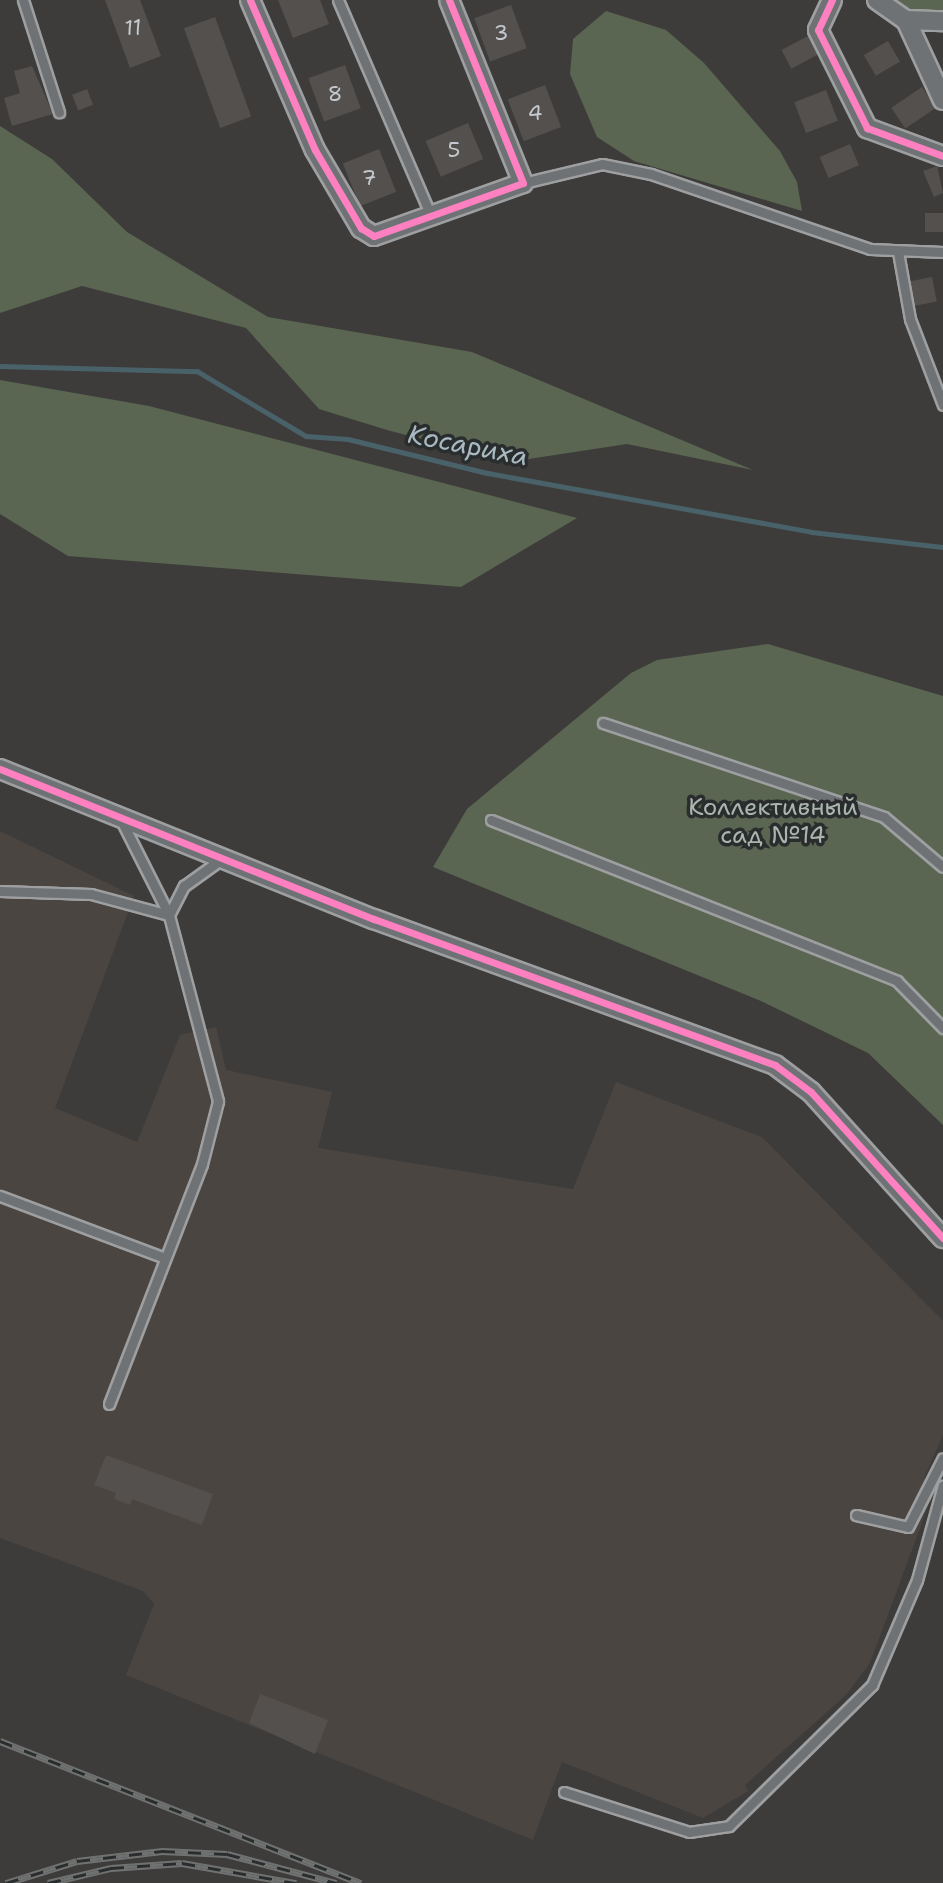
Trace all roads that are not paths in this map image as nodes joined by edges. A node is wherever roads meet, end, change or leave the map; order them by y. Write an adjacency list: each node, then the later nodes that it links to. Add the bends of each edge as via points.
1 (23, 0): 10 (lane)
2 (250, 0): 13 (street, via 315,150 361,228 374,236)
3 (338, 0): 13 (lane)
4 (449, 0): 12 (street)
5 (832, 0): 11 (street, via 818,30 867,128)
6 (877, 0): 7 (street)
7 (906, 20): 8 (street); 9 (street)
8 (943, 21)
9 (943, 100)
10 (59, 112)
11 (943, 156)
12 (523, 183): 13 (street); 14 (lane, via 602,164 651,174 870,249)
13 (431, 216)
14 (898, 252): 15 (lane); 16 (lane, via 909,319)
15 (943, 252)
16 (943, 405)
17 (603, 723): 22 (lane, via 884,817)
18 (0, 769): 19 (street)
19 (120, 819): 21 (street); 24 (lane)
20 (491, 820): 25 (lane, via 897,981)
21 (227, 855): 24 (lane, via 184,886); 27 (street, via 374,919 775,1065 811,1091)
22 (943, 867)
23 (0, 891): 24 (lane, via 90,894)
24 (169, 915): 28 (lane, via 218,1101)
25 (943, 1028)
26 (0, 1196): 28 (lane)
27 (943, 1238)
28 (165, 1258): 29 (lane)
29 (109, 1404)
30 (943, 1458): 32 (lane, via 908,1527)
31 (943, 1485): 33 (lane, via 917,1580 872,1685 729,1826 689,1832)
32 (856, 1515)
33 (564, 1792)

